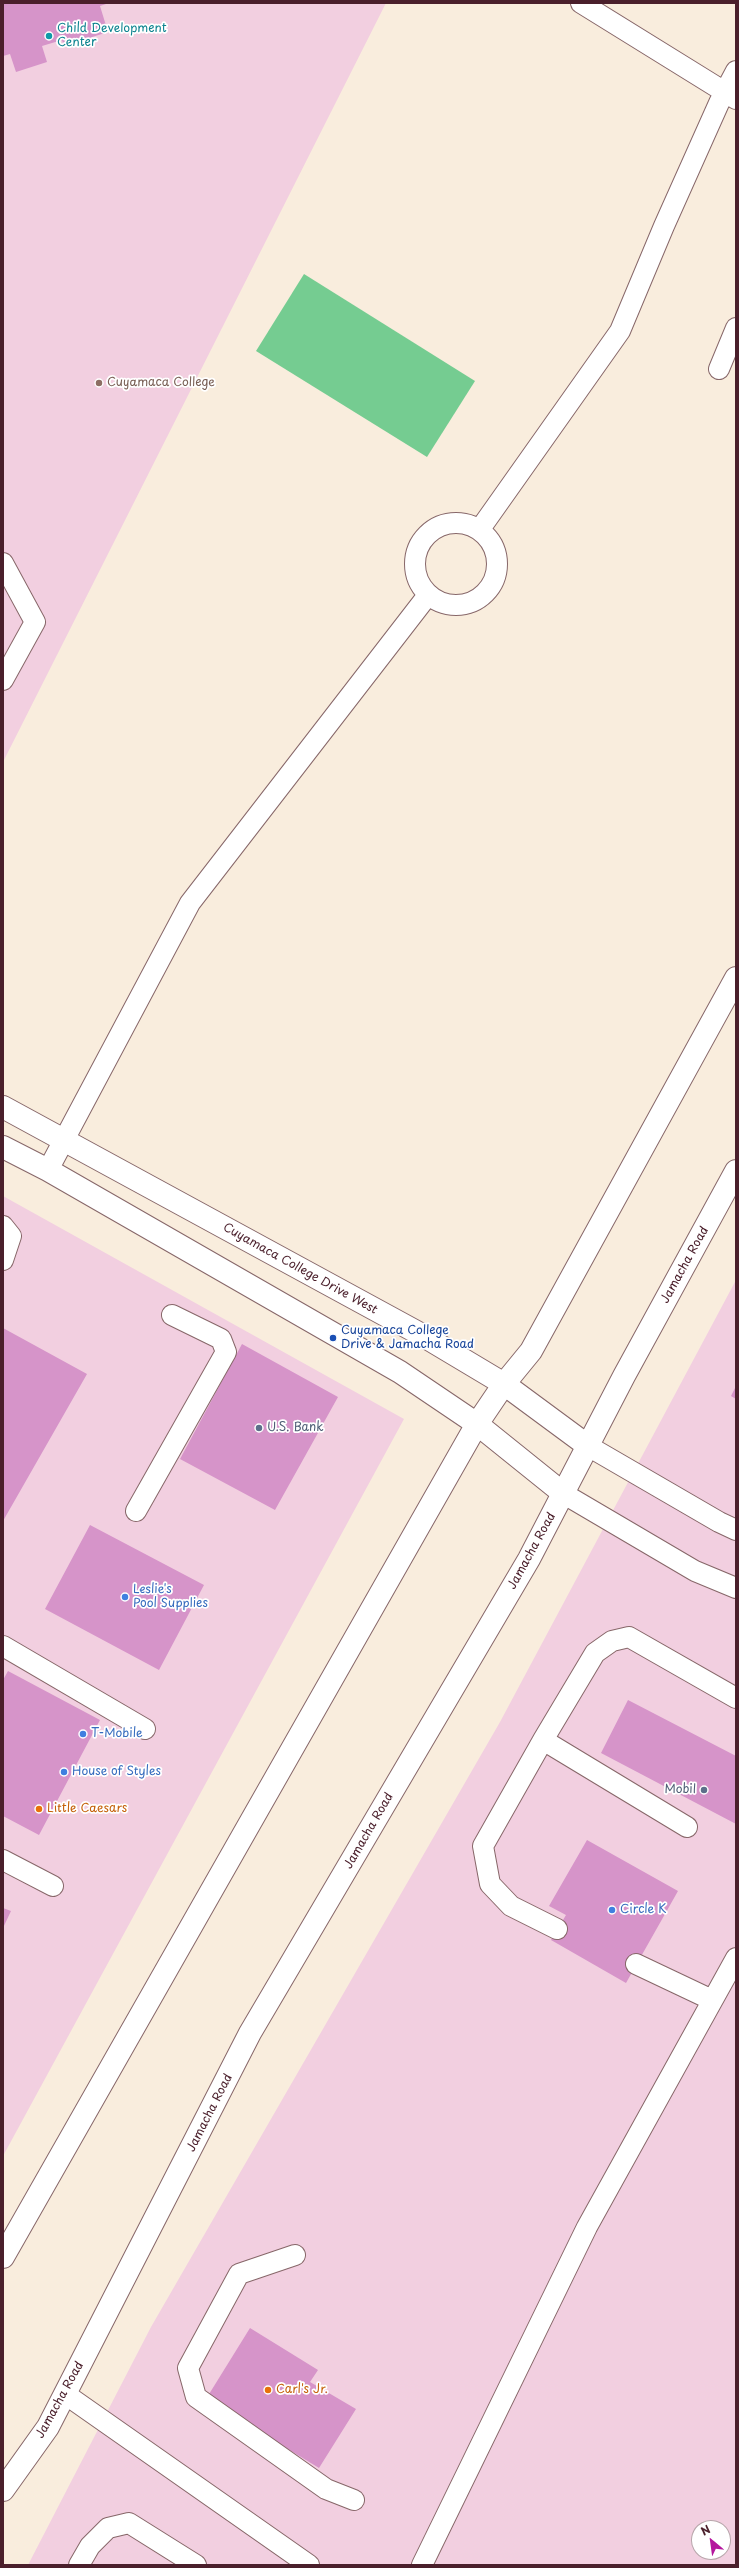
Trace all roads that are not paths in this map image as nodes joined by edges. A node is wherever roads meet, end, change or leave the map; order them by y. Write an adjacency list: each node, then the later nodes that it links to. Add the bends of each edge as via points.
1 (581, 3): 3 (lane)
2 (736, 71): 3 (lane)
3 (730, 95): 6 (lane, via 664,226 620,331)
4 (736, 328): 5 (lane)
5 (719, 369)
6 (480, 529): 8 (lane, via 456,521 432,529 417,549 415,574); 8 (lane, via 498,554 498,572 490,590 475,602 456,606 441,603)
7 (3, 563): 9 (lane, via 35,622)
8 (428, 595): 12 (lane, via 190,903)
9 (3, 680)
10 (736, 978): 19 (main road, via 531,1351)
11 (3, 1108): 12 (main road, Cuyamaca College Drive West)
12 (64, 1140): 14 (lane); 19 (main road, Cuyamaca College Drive West, via 415,1331)
13 (3, 1147): 14 (main road)
14 (48, 1170): 20 (main road, via 400,1372)
15 (736, 1171): 21 (main road, Jamacha Road)
16 (3, 1226): 17 (lane, via 10,1236)
17 (3, 1260)
18 (172, 1315): 23 (lane, via 221,1339 226,1352)
19 (504, 1384): 20 (main road); 21 (main road, Cuyamaca College Drive West)
20 (477, 1424): 22 (main road); 38 (main road)
21 (588, 1446): 22 (main road, Jamacha Road); 24 (lane)
22 (564, 1494): 25 (lane, via 695,1570); 39 (main road, Jamacha Road, via 529,1559 250,2033)
23 (136, 1511)
24 (736, 1530)
25 (736, 1588)
26 (3, 1646): 28 (lane)
27 (736, 1698): 29 (lane, via 629,1637 612,1642 595,1653)
28 (145, 1729)
29 (543, 1740): 30 (lane); 33 (lane, via 483,1846 490,1884 511,1906)
30 (687, 1827)
31 (3, 1860): 32 (lane)
32 (53, 1886)
33 (557, 1929)
34 (736, 1958): 36 (lane)
35 (636, 1964): 36 (lane)
36 (712, 2000): 45 (lane, via 586,2228)
37 (295, 2255): 41 (lane, via 239,2274 188,2368 196,2397 326,2490)
38 (3, 2257)
39 (65, 2394): 40 (main road, Jamacha Road, via 48,2427); 44 (lane)
40 (3, 2490)
41 (354, 2500)
42 (79, 2565): 43 (lane, via 90,2546 108,2528 129,2523)
43 (196, 2565)
44 (309, 2565)
45 (422, 2565)

